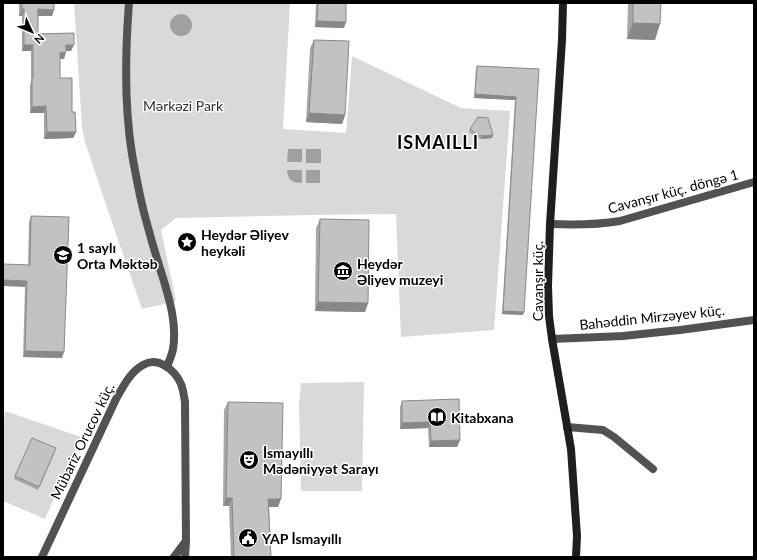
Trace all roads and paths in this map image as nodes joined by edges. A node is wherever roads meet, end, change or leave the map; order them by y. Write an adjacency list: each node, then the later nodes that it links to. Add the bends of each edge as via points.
1 (129, 3): 7 (street, via 126,61 128,120 145,219 169,298 174,324 173,351)
2 (563, 3): 4 (main road, Cavanşır küç.)
3 (754, 182): 4 (street, Cavanşır küç. döngə 1, via 620,221 580,225)
4 (550, 224): 6 (main road, Cavanşır küç., via 548,286)
5 (754, 320): 6 (street, Bahəddin Mirzəyev küç., via 623,336)
6 (552, 339): 8 (main road, Cavanşır küç.)
7 (167, 367): 10 (street, via 176,374 185,402); 11 (street, Mübariz Orucov küç., via 157,362 144,364 125,383 105,420)
8 (567, 427): 9 (street, via 603,430); 14 (main road, Cavanşır küç., via 577,536)
9 (653, 469)
10 (186, 541): 12 (street); 13 (street)
11 (42, 557)
12 (174, 557)
13 (185, 557)
14 (576, 557)

